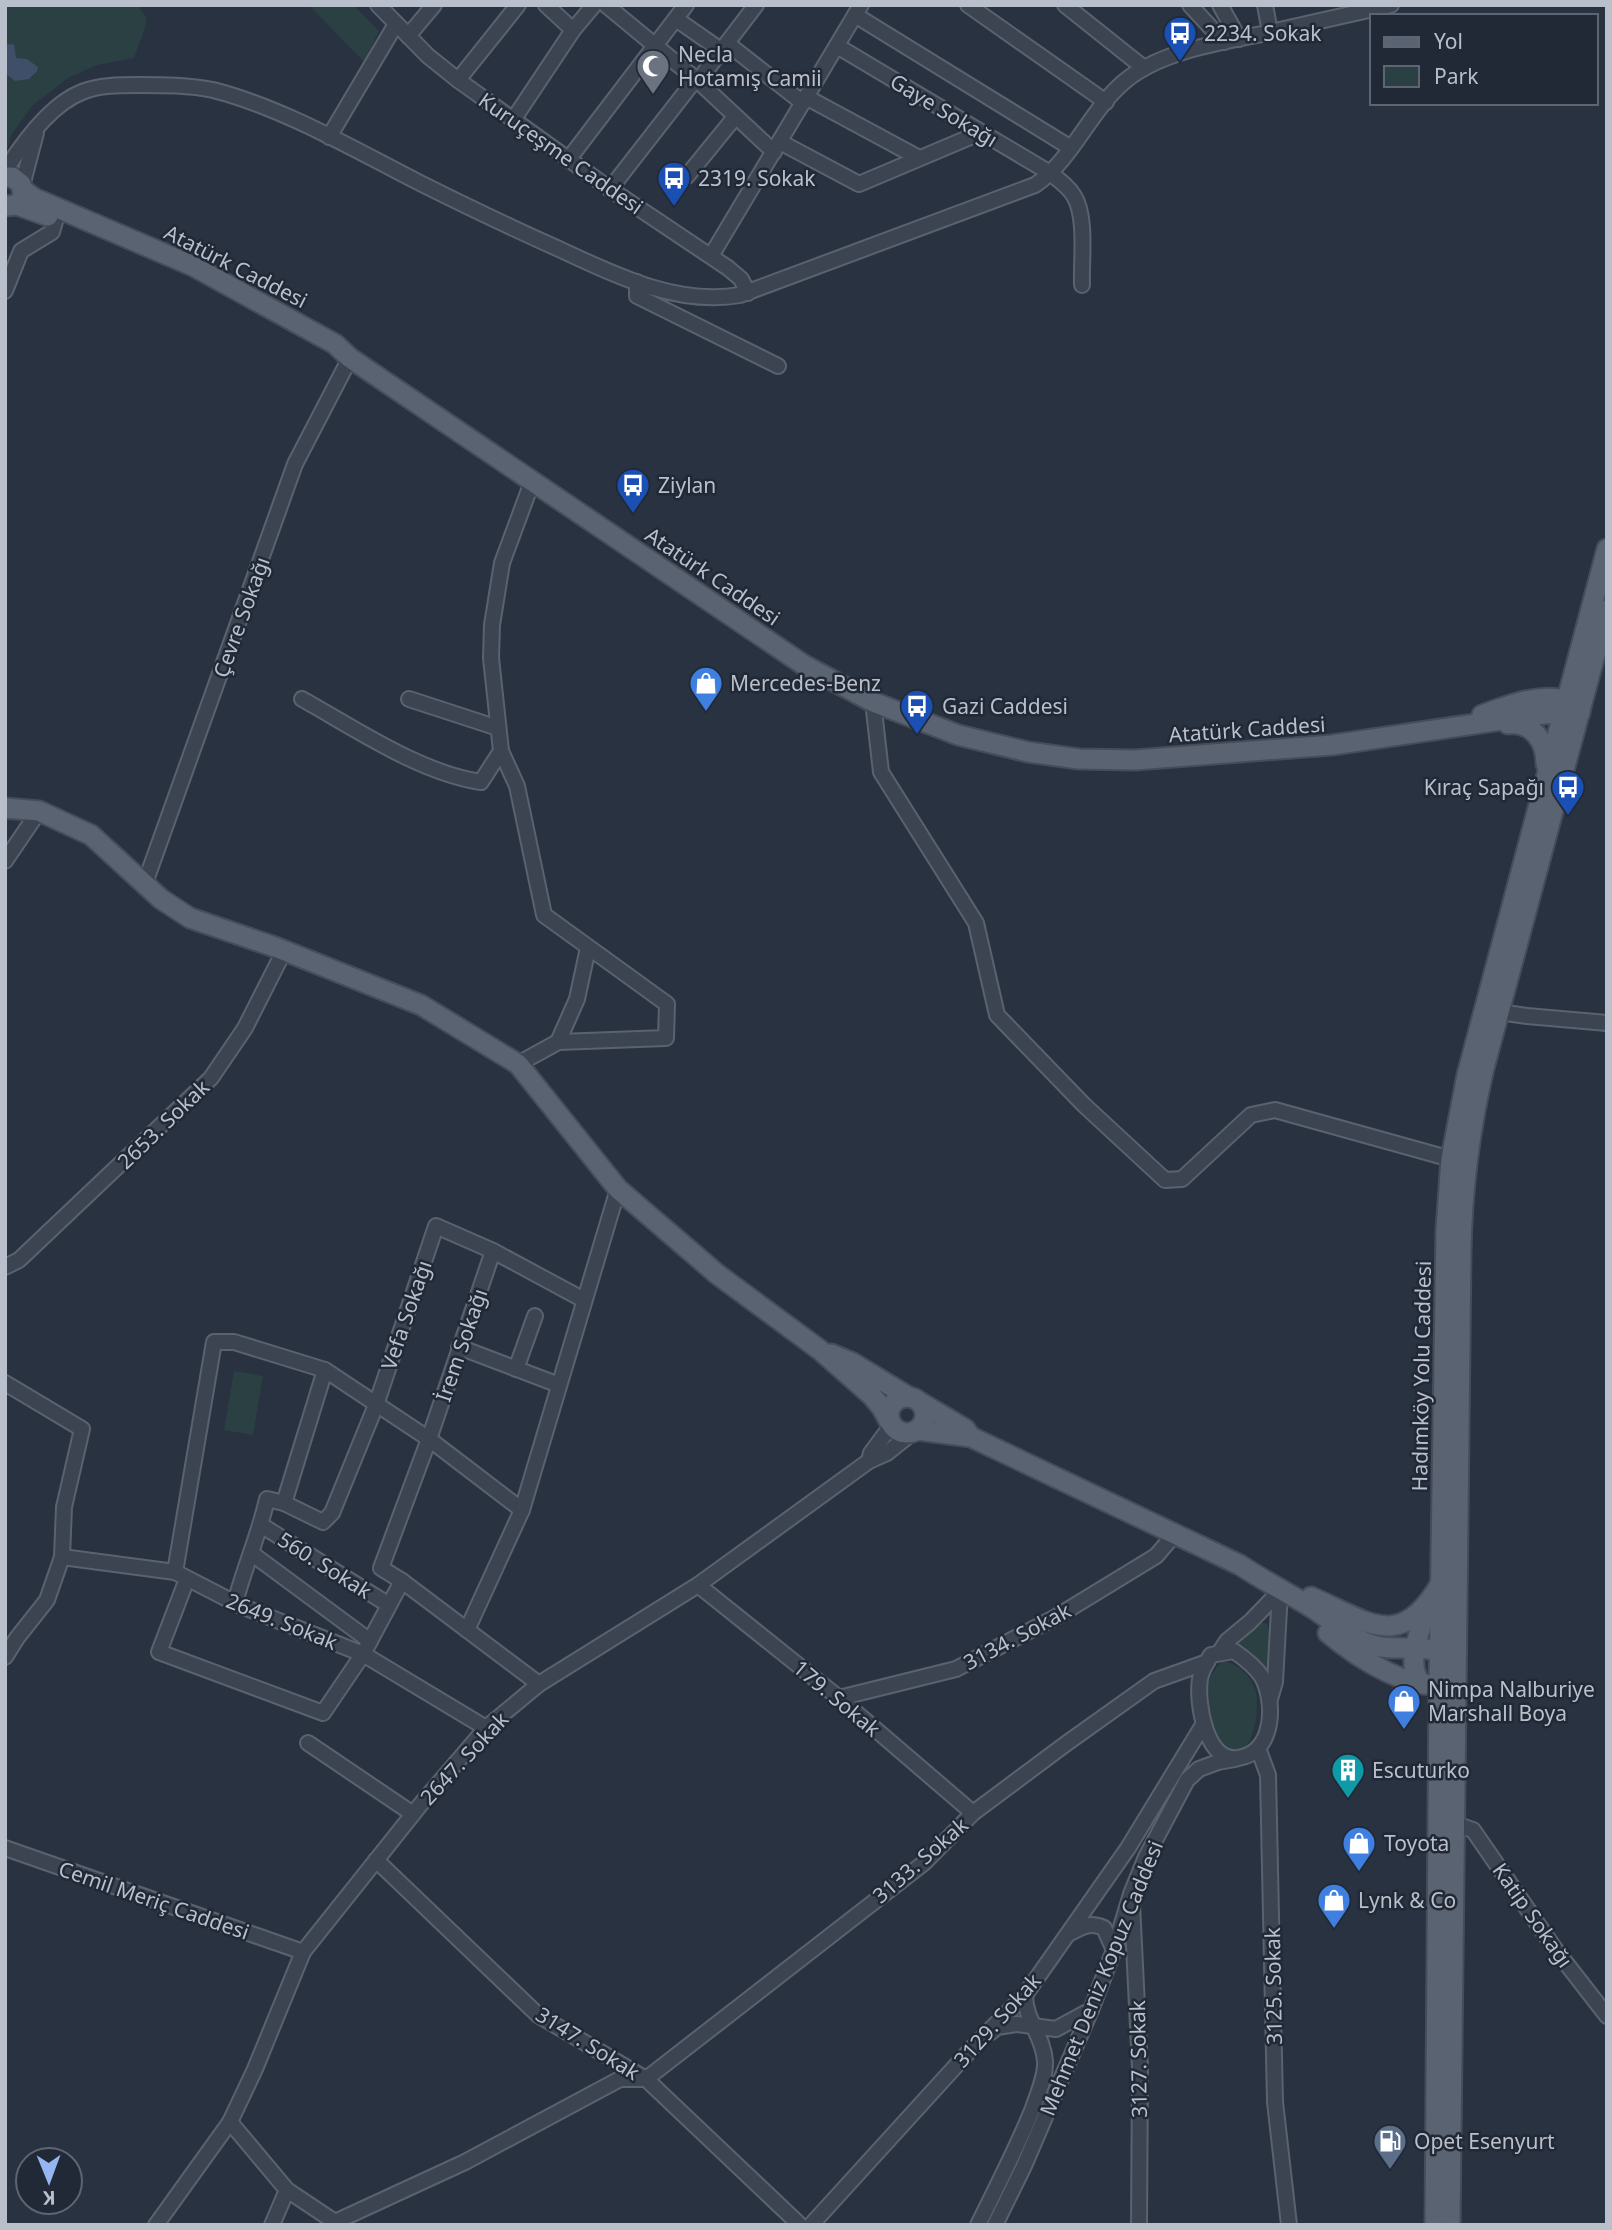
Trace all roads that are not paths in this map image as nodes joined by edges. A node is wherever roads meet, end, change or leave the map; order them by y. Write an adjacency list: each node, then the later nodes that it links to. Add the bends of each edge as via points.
1 (379, 5): 17 (street, Kuruçeşme Caddesi)
2 (434, 5): 20 (street)
3 (518, 5): 27 (street)
4 (546, 5): 18 (street)
5 (594, 5): 18 (street)
6 (606, 5): 23 (street)
7 (687, 5): 16 (street)
8 (756, 5): 25 (street)
9 (968, 5): 30 (street)
10 (1065, 5): 26 (street)
11 (1190, 5): 22 (street)
12 (1221, 5): 21 (street)
13 (1265, 5): 19 (street)
14 (1391, 5): 19 (street)
15 (858, 10): 24 (street); 37 (street)
16 (676, 19): 23 (street); 25 (street)
17 (396, 24): 20 (street, Kuruçeşme Caddesi); 35 (street)
18 (573, 30): 32 (street)
19 (1270, 32): 21 (street)
20 (408, 36): 27 (street, Kuruçeşme Caddesi)
21 (1239, 39): 22 (street)
22 (1224, 42): 26 (street)
23 (654, 46): 28 (street); 39 (street)
24 (837, 46): 29 (street); 34 (street, Gaye Sokağı)
25 (725, 47): 28 (street); 29 (street)
26 (1144, 68): 30 (street, via 1123,82)
27 (458, 80): 32 (street, Kuruçeşme Caddesi)
28 (698, 81): 31 (street); 43 (street)
29 (805, 100): 36 (street); 38 (street)
30 (1106, 102): 37 (street)
31 (735, 117): 36 (street); 42 (street)
32 (513, 120): 39 (street, Kuruçeşme Caddesi)
33 (37, 129): 35 (street, via 81,92 159,85 196,87 239,98); 40 (street); 44 (street)
34 (982, 132): 38 (street); 41 (street, Gaye Sokağı)
35 (329, 137): 47 (street, via 579,259)
36 (777, 147): 38 (street, via 859,184); 46 (street)
37 (1070, 148): 41 (street)
38 (919, 158)
39 (568, 160): 43 (street, Kuruçeşme Caddesi)
40 (5, 171)
41 (1050, 173): 48 (street, Gaye Sokağı, via 1073,194 1081,209); 50 (street, via 1032,187)
42 (687, 176)
43 (610, 190): 46 (street, Kuruçeşme Caddesi)
44 (15, 193): 45 (main road); 51 (main road, Atatürk Caddesi, via 193,266 335,344)
45 (56, 218): 49 (street, via 52,232 21,251); 51 (main road, via 198,278)
46 (711, 256): 50 (street, Kuruçeşme Caddesi, via 741,279)
47 (637, 282): 50 (street, via 686,296 728,298); 52 (street, via 637,296)
48 (1082, 285)
49 (5, 290)
50 (748, 293)
51 (350, 357): 53 (main road, Atatürk Caddesi); 67 (street, Çevre Sokağı, via 295,464)
52 (778, 366)
53 (532, 482): 58 (main road, Atatürk Caddesi, via 804,665); 61 (street, via 502,563 492,625)
54 (1607, 549): 59 (main road, Hadımköy Yolu Caddesi)
55 (1607, 610): 59 (main road, Hadımköy Yolu Caddesi)
56 (302, 699): 62 (street, via 429,769 462,779 481,782)
57 (409, 699): 61 (street)
58 (873, 702): 60 (main road, Atatürk Caddesi, via 958,735 1028,752 1079,758 1135,760 1332,746); 74 (street, via 881,772 976,923 996,1015 1165,1180 1182,1179 1251,1115 1275,1110)
59 (1570, 710): 60 (main road); 63 (main road, Hadımköy Yolu Caddesi); 70 (main road, Hadımköy Yolu Caddesi, via 1557,799)
60 (1451, 727): 63 (main road, via 1527,726 1543,743)
61 (498, 728): 62 (street)
62 (501, 751): 68 (street, via 517,786 544,915)
63 (1546, 774): 74 (main road, Hadımköy Yolu Caddesi, via 1466,1075)
64 (5, 808): 65 (main road)
65 (39, 811): 66 (street); 67 (main road, via 91,835)
66 (5, 861)
67 (145, 883): 69 (main road, via 190,918)
68 (588, 948): 72 (street, via 577,999); 72 (street, via 667,1004 666,1038)
69 (284, 951): 73 (main road, via 421,1005); 77 (street, 2653. Sokak, via 245,1028 211,1079 19,1260)
70 (1499, 1012): 71 (street); 113 (main road, Hadımköy Yolu Caddesi, via 1474,1115 1463,1201)
71 (1607, 1023)
72 (558, 1042): 73 (street)
73 (517, 1064): 75 (main road)
74 (1451, 1158): 101 (main road, Hadımköy Yolu Caddesi)
75 (618, 1189): 78 (street); 81 (main road, via 717,1274)
76 (493, 1251): 78 (street); 80 (street, İrem Sokağı); 87 (street, Vefa Sokağı, via 436,1226)
77 (5, 1267)
78 (584, 1300): 85 (street)
79 (535, 1316): 82 (street)
80 (459, 1347): 82 (street); 91 (street, İrem Sokağı)
81 (820, 1350): 86 (main road, via 853,1363); 88 (main road, via 872,1396)
82 (516, 1369): 85 (street)
83 (325, 1370): 87 (street); 93 (street); 99 (street, via 234,1342 214,1342)
84 (5, 1383): 98 (street, via 82,1429 64,1507)
85 (559, 1385): 94 (street)
86 (915, 1400): 88 (main road, via 892,1404); 89 (main road, via 926,1415); 90 (main road)
87 (376, 1405): 91 (street); 93 (street, Vefa Sokağı, via 331,1513 323,1522)
88 (890, 1423): 89 (main road, via 900,1433); 92 (street)
89 (915, 1432): 90 (main road); 92 (street, 2647. Sokak)
90 (971, 1437): 96 (main road)
91 (429, 1439): 94 (street); 100 (street, İrem Sokağı, via 381,1568)
92 (869, 1461): 102 (street, 2647. Sokak)
93 (284, 1503): 95 (street, via 267,1499)
94 (522, 1510): 107 (street)
95 (261, 1525): 97 (street); 106 (street, 560. Sokak)
96 (1175, 1534): 103 (main road, via 1240,1565); 115 (street, 3134. Sokak, via 1156,1556 1056,1617 956,1669)
97 (251, 1553): 105 (street); 108 (street)
98 (62, 1557): 99 (street, 2649. Sokak); 111 (street, via 47,1600)
99 (181, 1576): 105 (street, 2649. Sokak); 108 (street, via 159,1652 323,1713)
100 (402, 1581): 106 (street); 107 (street)
101 (1441, 1582): 104 (main road); 110 (main road, Hadımköy Yolu Caddesi)
102 (698, 1586): 114 (street, 2647. Sokak); 115 (street, 179. Sokak)
103 (1280, 1591): 104 (main road, via 1305,1595 1383,1626 1404,1624); 109 (main road, via 1362,1641 1390,1649); 112 (street); 113 (main road, via 1360,1657 1387,1672); 116 (street)
104 (1431, 1600): 109 (main road)
105 (235, 1604): 108 (street, 2649. Sokak)
106 (389, 1605): 108 (street)
107 (467, 1630): 114 (street)
108 (367, 1647): 118 (street, 2649. Sokak)
109 (1416, 1649): 110 (main road); 113 (main road, via 1415,1675)
110 (1440, 1652): 113 (main road, via 1451,1660)
111 (5, 1657)
112 (1213, 1658): 116 (street, via 1234,1651 1250,1662); 117 (street, via 1200,1677); 122 (street, 3133. Sokak, via 1154,1681)
113 (1443, 1680): 124 (main road, Hadımköy Yolu Caddesi); 148 (main road, Hadımköy Yolu Caddesi)
114 (539, 1684): 118 (street, 2647. Sokak)
115 (839, 1698): 122 (street, 179. Sokak)
116 (1270, 1699): 120 (street, via 1267,1735)
117 (1203, 1725): 121 (street, via 1219,1752); 128 (street, 3129. Sokak, via 1128,1848)
118 (486, 1728): 123 (street, 2647. Sokak)
119 (308, 1742): 123 (street)
120 (1258, 1748): 121 (street); 147 (street, 3125. Sokak, via 1268,1775 1275,2102)
121 (1235, 1759): 127 (street, Mehmet Deniz Kopuz Caddesi, via 1199,1769 1188,1780)
122 (973, 1813): 136 (street, 3133. Sokak, via 924,1863)
123 (413, 1814): 126 (street, 2647. Sokak)
124 (1455, 1824): 133 (street, Katip Sokağı, via 1473,1830); 149 (main road, Hadımköy Yolu Caddesi)
125 (5, 1848): 130 (street, Cemil Meriç Caddesi)
126 (376, 1860): 130 (street, 2647. Sokak); 136 (street, 3147. Sokak, via 538,2015)
127 (1131, 1894): 129 (street, Mehmet Deniz Kopuz Caddesi); 146 (street, 3127. Sokak, via 1140,2068)
128 (1068, 1934): 129 (street, via 1085,1924 1097,1924 1104,1928); 131 (street, 3129. Sokak)
129 (1114, 1951): 132 (street, Mehmet Deniz Kopuz Caddesi)
130 (303, 1952): 137 (street, 2647. Sokak)
131 (1024, 1995): 134 (street); 135 (street, 3129. Sokak)
132 (1091, 2010): 134 (street, via 1056,2029); 145 (street, Mehmet Deniz Kopuz Caddesi)
133 (1607, 2015)
134 (1034, 2025): 135 (street, via 997,2027); 144 (street, via 1045,2063 1041,2087)
135 (974, 2046): 143 (street, 3129. Sokak)
136 (646, 2079): 139 (street, via 620,2079 464,2162); 142 (street, 3147. Sokak)
137 (230, 2122): 138 (street); 140 (street)
138 (287, 2190): 139 (street); 141 (street)
139 (335, 2223)
140 (156, 2225)
141 (272, 2225)
142 (800, 2225)
143 (811, 2225)
144 (978, 2225)
145 (995, 2225)
146 (1139, 2225)
147 (1289, 2225)
148 (1435, 2225)
149 (1450, 2225)

